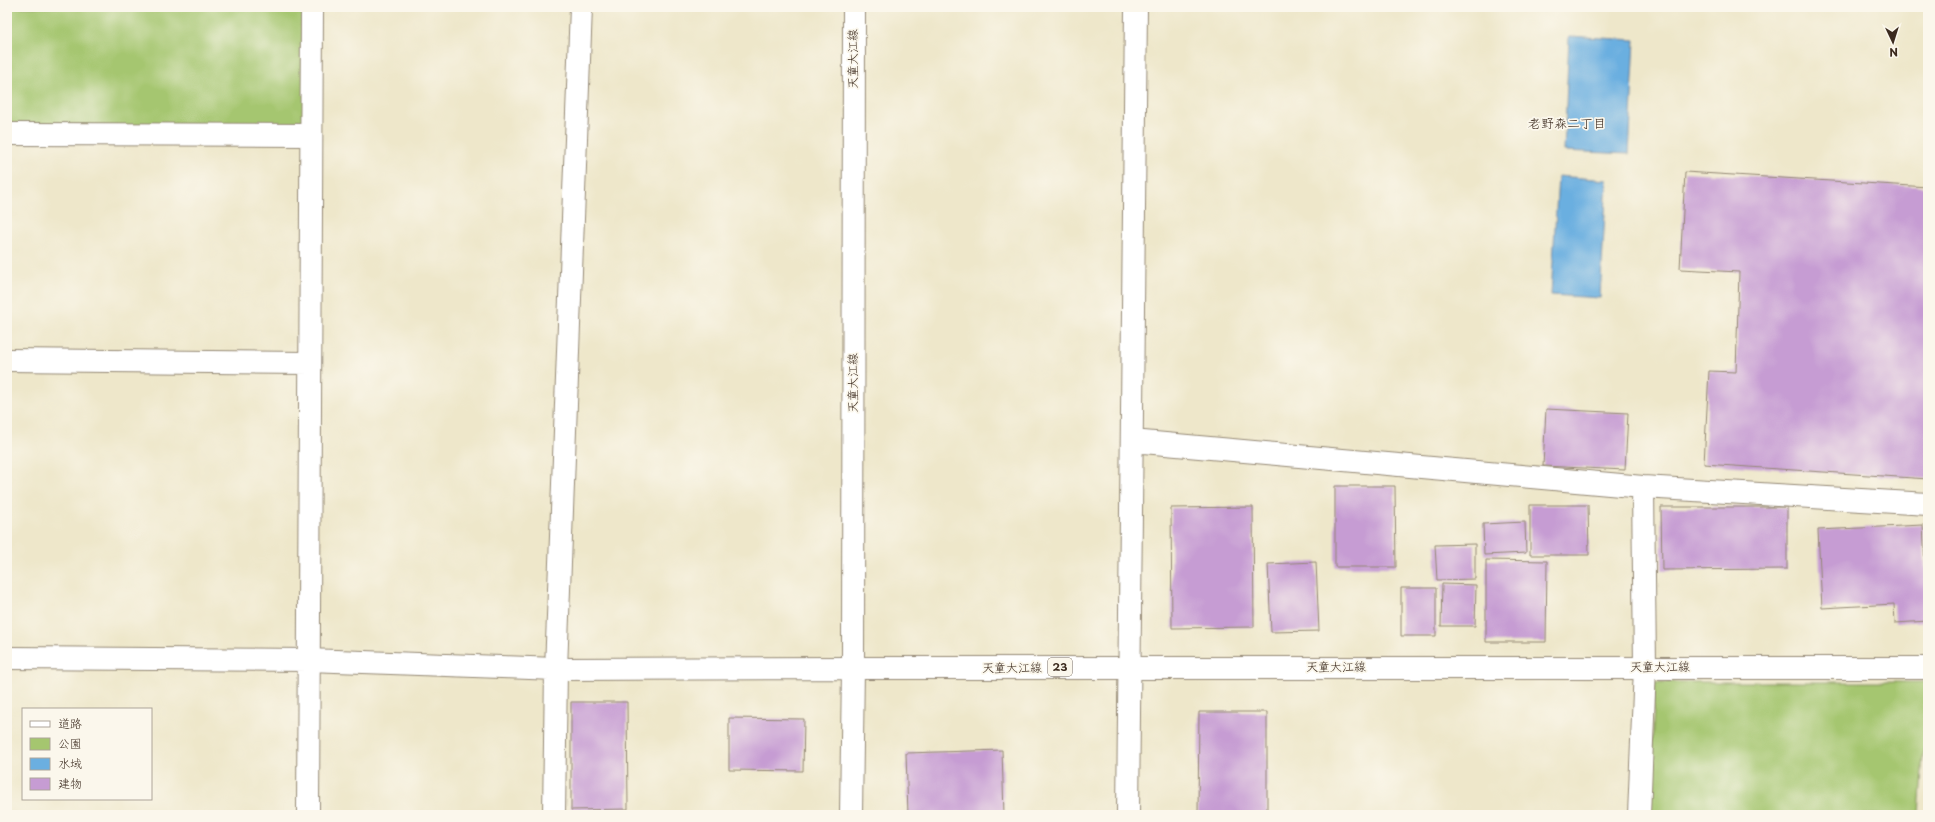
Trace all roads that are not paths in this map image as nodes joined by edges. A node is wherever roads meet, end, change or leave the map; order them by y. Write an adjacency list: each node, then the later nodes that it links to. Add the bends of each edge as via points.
1 (312, 7): 6 (street)
2 (581, 7): 18 (street)
3 (854, 7): 16 (street, 天童大江線)
4 (1136, 7): 9 (street)
5 (7, 134): 6 (street)
6 (311, 135): 8 (street)
7 (7, 360): 8 (street)
8 (310, 363): 13 (street)
9 (1132, 441): 10 (street); 14 (street)
10 (1643, 486): 11 (street); 15 (street)
11 (1928, 504)
12 (7, 658): 13 (street)
13 (308, 660): 18 (street); 19 (street)
14 (1129, 667): 15 (street, 天童大江線 / 23); 16 (street, 天童大江線 / 23); 22 (street)
15 (1646, 667): 17 (street, 天童大江線 / 23); 23 (street)
16 (853, 668): 18 (street); 21 (street)
17 (1928, 668)
18 (556, 669): 20 (street)
19 (308, 815)
20 (554, 815)
21 (851, 815)
22 (1128, 815)
23 (1639, 815)

